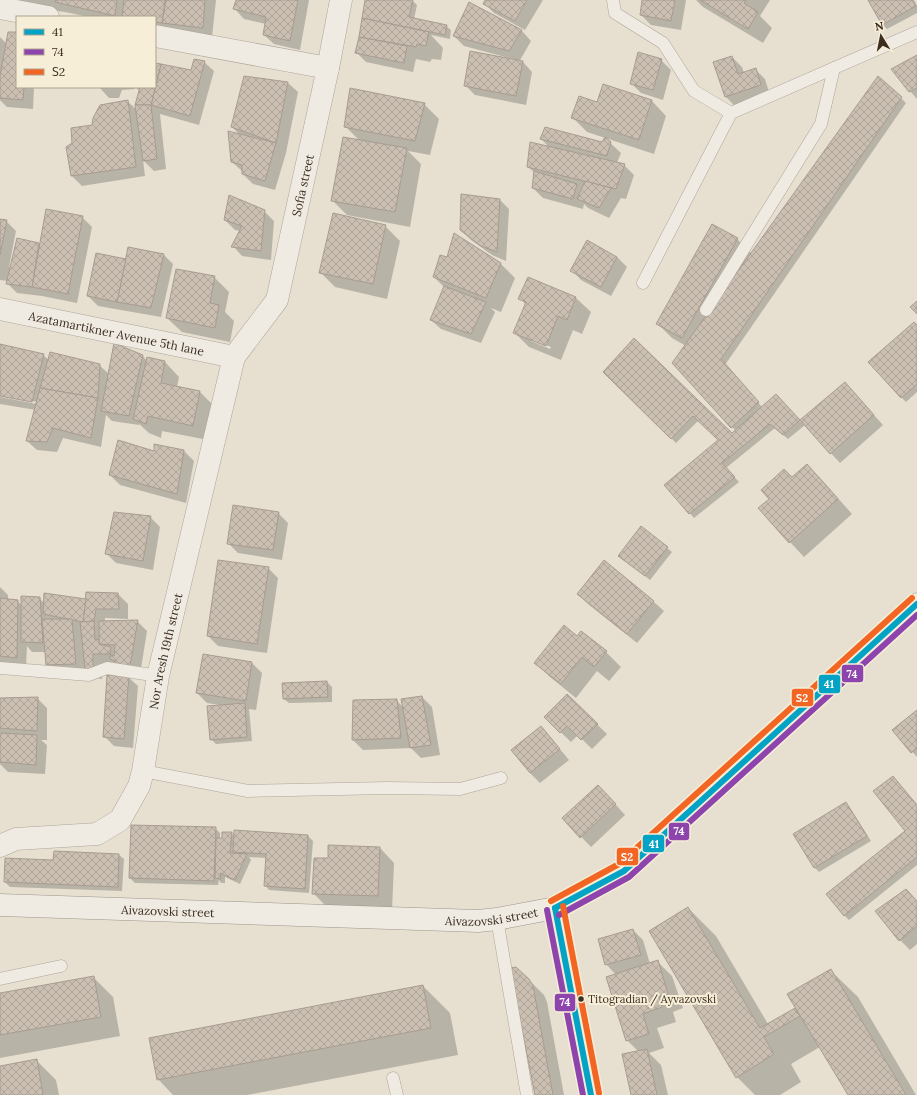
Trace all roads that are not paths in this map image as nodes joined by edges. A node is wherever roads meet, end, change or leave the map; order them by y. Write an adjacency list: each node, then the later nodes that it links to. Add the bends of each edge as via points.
1 (342, 0): 7 (street, Sofia street)
2 (613, 0): 9 (lane, via 615,13 663,43 694,91)
3 (0, 8): 4 (street)
4 (43, 16)
5 (917, 32): 8 (lane)
6 (156, 36): 7 (street)
7 (328, 68): 13 (street, Sofia street, via 277,300)
8 (834, 68): 9 (lane); 12 (lane, via 821,124)
9 (731, 113): 10 (lane)
10 (643, 283)
11 (0, 309): 13 (street, Azatamartikner Avenue 5th lane)
12 (706, 310)
13 (234, 357): 16 (street, Nor Aresh 19th street)
14 (917, 604): 21 (street, Aivazovski street, via 624,871)
15 (0, 668): 16 (lane, via 89,675 107,668)
16 (158, 676): 17 (street, Nor Aresh 19th street)
17 (142, 771): 18 (lane, via 248,791 460,789); 19 (street, Nor Aresh 19th street, via 139,786 120,820 97,834 16,839)
18 (501, 778)
19 (0, 846)
20 (0, 905): 22 (street, Aivazovski street, via 478,921)
21 (555, 908): 22 (street, Aivazovski street); 28 (street)
22 (497, 919): 27 (lane)
23 (61, 966): 24 (lane)
24 (0, 979)
25 (394, 1078): 26 (lane)
26 (397, 1095)
27 (527, 1095)
28 (591, 1095)

